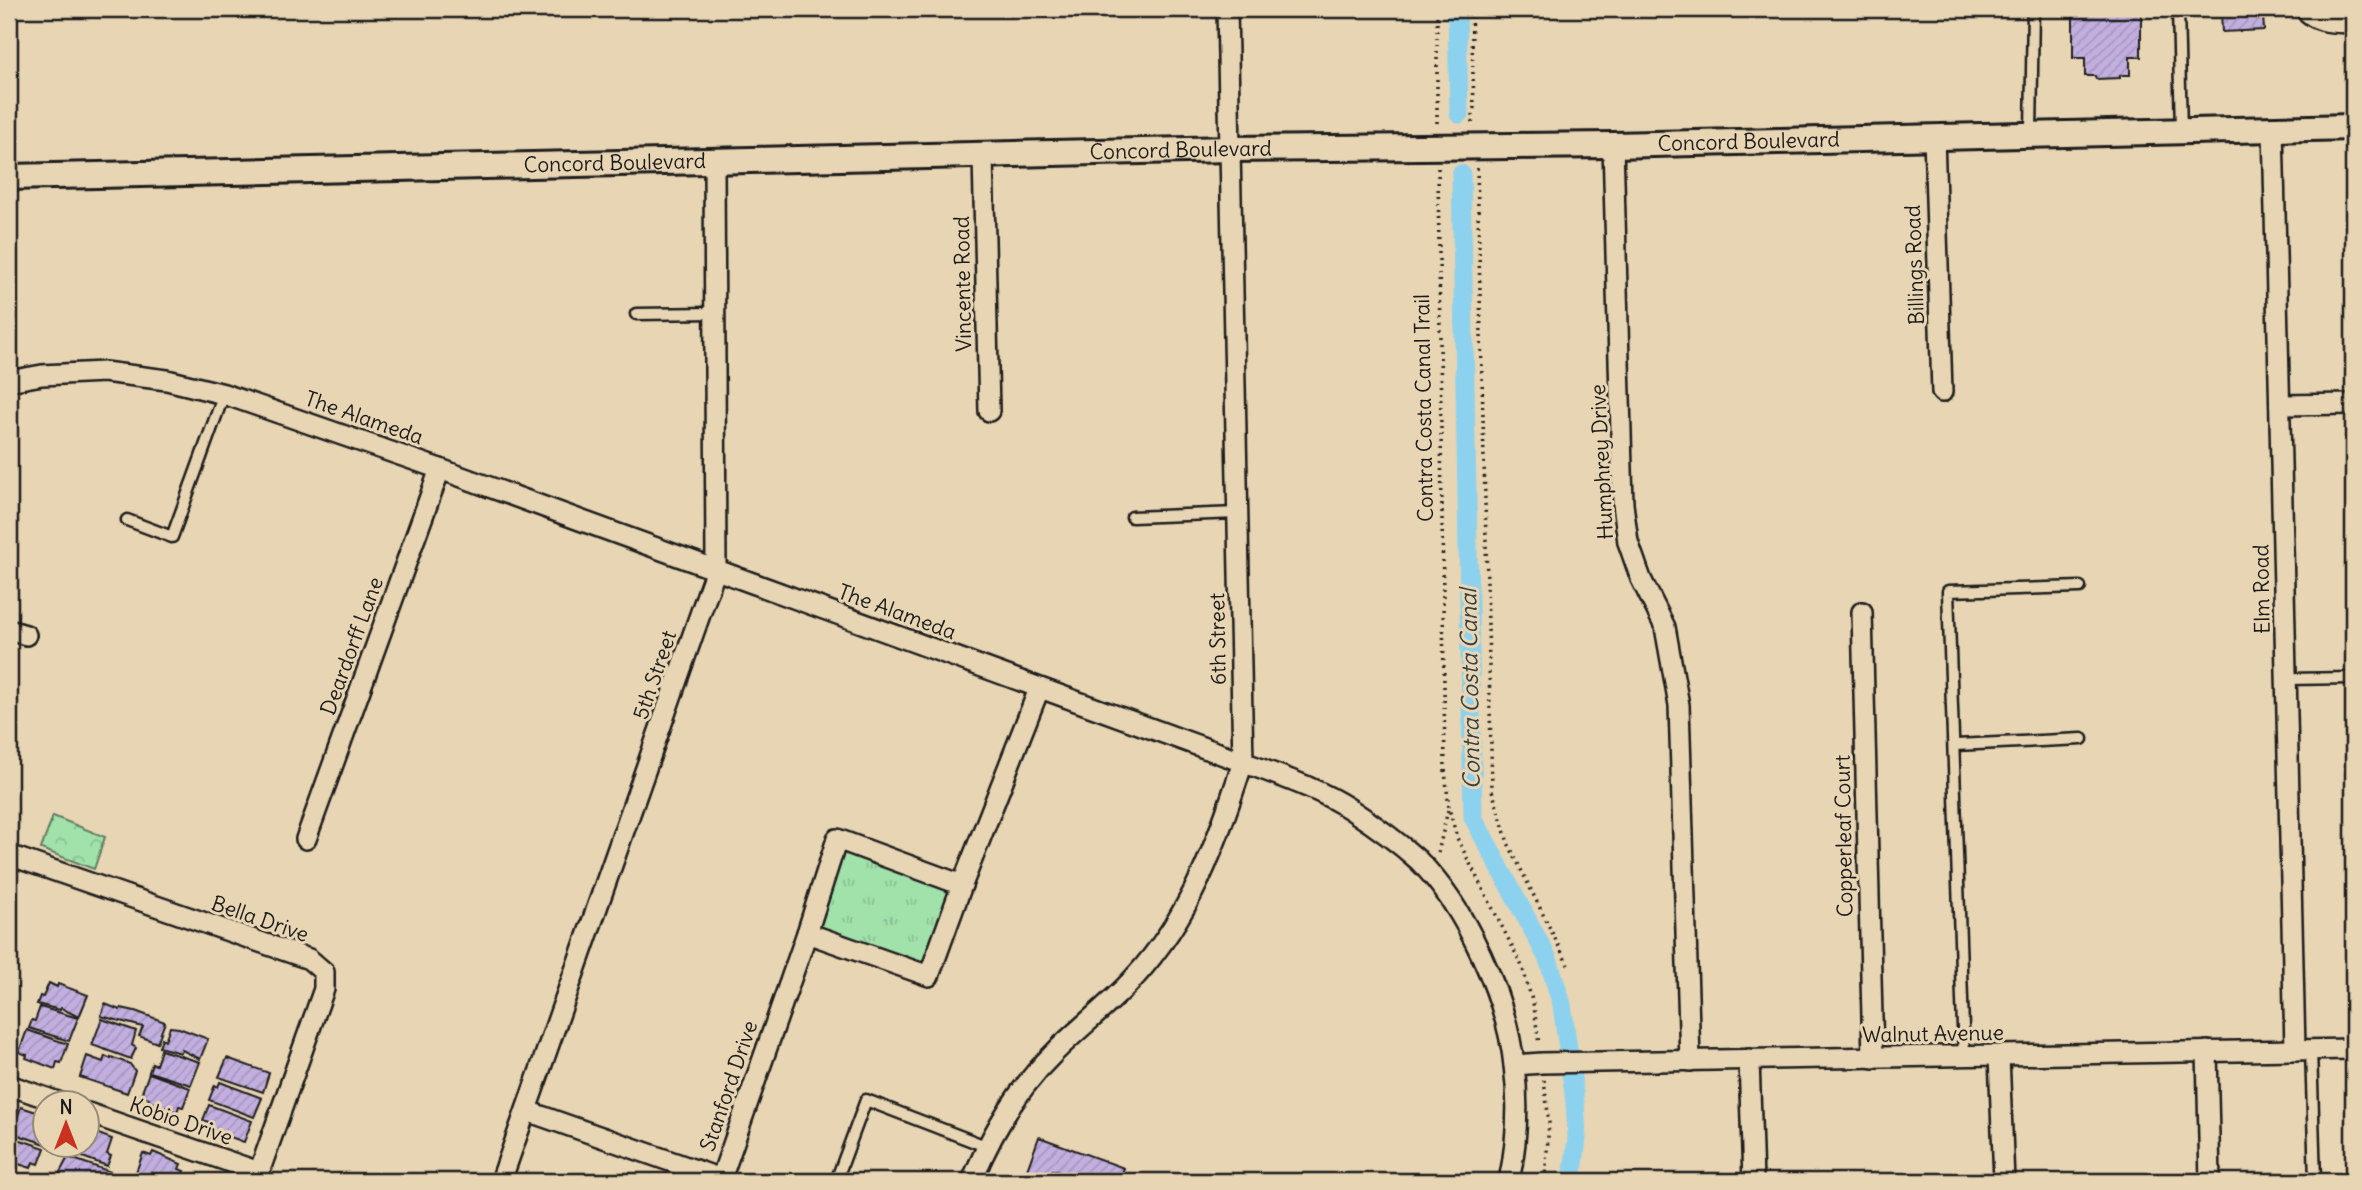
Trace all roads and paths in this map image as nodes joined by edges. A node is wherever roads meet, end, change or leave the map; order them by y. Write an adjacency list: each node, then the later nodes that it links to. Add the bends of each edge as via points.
1 (1227, 9): 16 (street, 6th Street)
2 (1437, 9): 14 (path, Contra Costa Canal Trail)
3 (1471, 9): 15 (path)
4 (2033, 9): 11 (lane)
5 (2178, 9): 10 (lane)
6 (2305, 9): 7 (street, via 2311,17 2328,22)
7 (2353, 23)
8 (2353, 127): 9 (street, Concord Boulevard)
9 (2273, 128): 10 (street, Concord Boulevard); 26 (street, Elm Road)
10 (2181, 130): 11 (street, Concord Boulevard)
11 (2031, 134): 12 (street, Concord Boulevard)
12 (1934, 136): 13 (street, Concord Boulevard); 23 (street, Billings Road)
13 (1613, 145): 15 (street, Concord Boulevard); 55 (street, Humphrey Drive, via 1623,505 1628,542 1665,626 1678,705)
14 (1437, 146): 15 (street, Concord Boulevard); 16 (street, Concord Boulevard); 41 (path, Contra Costa Canal Trail, via 1443,690)
15 (1474, 146): 47 (path, via 1492,790 1508,843)
16 (1231, 149): 17 (street, Concord Boulevard); 29 (street, 6th Street)
17 (983, 156): 18 (street, Concord Boulevard); 27 (street, Vincente Road)
18 (715, 161): 19 (street, Concord Boulevard); 20 (street, 5th Street)
19 (9, 177)
20 (715, 313): 21 (lane); 32 (street, 5th Street)
21 (636, 314)
22 (9, 381): 24 (street, The Alameda, via 104,372)
23 (1942, 392)
24 (224, 394): 28 (street, The Alameda); 31 (lane, via 172,537)
25 (2353, 404): 26 (street)
26 (2280, 405): 36 (street, Elm Road)
27 (989, 411)
28 (440, 469): 32 (street, The Alameda); 42 (street, Deardorff Lane)
29 (1238, 513): 30 (lane); 40 (street, 6th Street)
30 (1132, 517)
31 (127, 520)
32 (716, 569): 37 (street, The Alameda); 60 (street, 5th Street)
33 (2080, 587): 39 (lane, via 1948,591)
34 (1862, 612): 53 (street, Copperleaf Court)
35 (2353, 677): 36 (lane)
36 (2287, 680): 48 (street, Elm Road)
37 (1038, 689): 40 (street, The Alameda); 45 (street)
38 (2082, 738): 39 (lane)
39 (1955, 745): 52 (lane)
40 (1243, 762): 44 (street, The Alameda, via 1349,808 1418,860); 62 (street, 6th Street, via 1200,881 1172,929 1132,980 1052,1054 1019,1094)
41 (1449, 808): 44 (path, Contra Costa Canal Trail); 56 (path, Contra Costa Canal Trail, via 1457,838 1522,966)
42 (306, 839)
43 (9, 855): 63 (street, Bella Drive, via 309,959 324,972 324,989)
44 (1433, 878): 57 (street, The Alameda, via 1459,912 1477,947 1509,1032)
45 (962, 885): 46 (street, via 929,976); 46 (street, Stanford Drive, via 837,839)
46 (807, 933): 60 (street, Stanford Drive, via 721,1179)
47 (1568, 965)
48 (2303, 1049): 49 (street, Walnut Avenue); 50 (street, Walnut Avenue); 72 (lane, Elm Road)
49 (2353, 1049)
50 (2207, 1051): 51 (street, Walnut Avenue); 71 (street)
51 (1999, 1056): 52 (street, Walnut Avenue); 70 (street)
52 (1964, 1057): 53 (street, Walnut Avenue)
53 (1872, 1058): 54 (street, Walnut Avenue)
54 (1749, 1059): 55 (street, Walnut Avenue); 69 (street)
55 (1690, 1061): 56 (street, Walnut Avenue)
56 (1542, 1063): 57 (street, Walnut Avenue); 68 (path, Contra Costa Canal Trail, via 1549,1122)
57 (1514, 1065): 67 (street, The Alameda, via 1517,1118)
58 (9, 1085): 59 (street)
59 (32, 1093)
60 (527, 1111): 64 (street, 5th Street)
61 (102, 1118): 63 (street, Kobio Drive)
62 (988, 1147): 65 (lane, via 866,1100); 66 (street, 6th Street)
63 (257, 1177)
64 (501, 1181)
65 (836, 1181)
66 (972, 1181)
67 (1509, 1181)
68 (1545, 1181)
69 (1753, 1181)
70 (2004, 1181)
71 (2210, 1181)
72 (2315, 1181)

